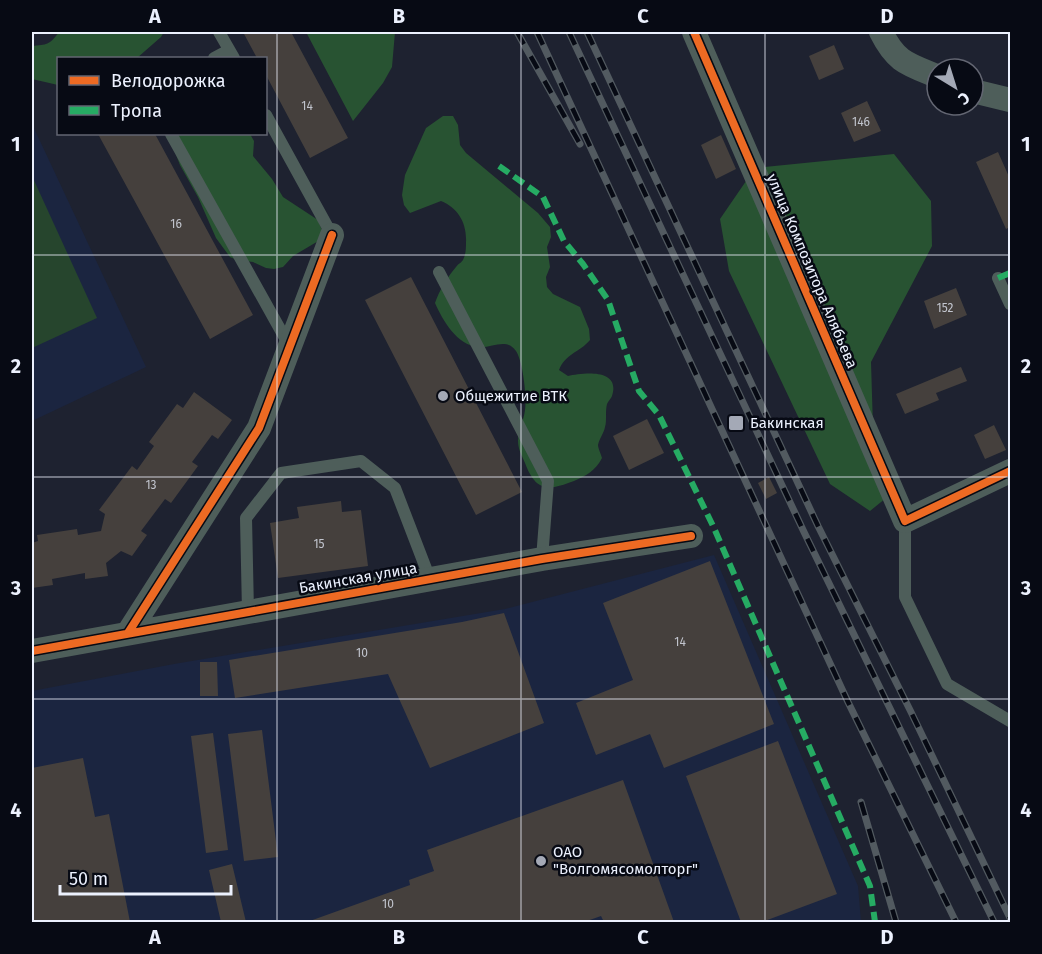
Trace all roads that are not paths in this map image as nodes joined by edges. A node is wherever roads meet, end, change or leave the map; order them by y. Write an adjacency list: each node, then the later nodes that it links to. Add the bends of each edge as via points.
1 (219, 32): 4 (lane)
2 (694, 32): 16 (street, улица Композитора Алябьева)
3 (881, 32): 5 (street, via 891,51 910,66)
4 (232, 54)
5 (925, 72)
6 (985, 94): 7 (street)
7 (1011, 100)
8 (267, 116): 10 (lane)
9 (172, 135): 14 (lane)
10 (332, 234): 14 (street)
11 (439, 272): 18 (lane, via 548,481)
12 (998, 278): 13 (lane)
13 (1011, 304)
14 (290, 347): 21 (street, via 260,428)
15 (1011, 471): 16 (street)
16 (905, 521): 23 (lane, via 905,597 946,684)
17 (691, 536): 18 (street, Бакинская улица)
18 (542, 559): 19 (street, Бакинская улица)
19 (430, 579): 20 (street, Бакинская улица); 20 (lane, via 395,488 361,461 281,473 246,518)
20 (248, 612): 21 (street, Бакинская улица)
21 (128, 633): 22 (street, Бакинская улица)
22 (32, 651)
23 (1011, 721)

